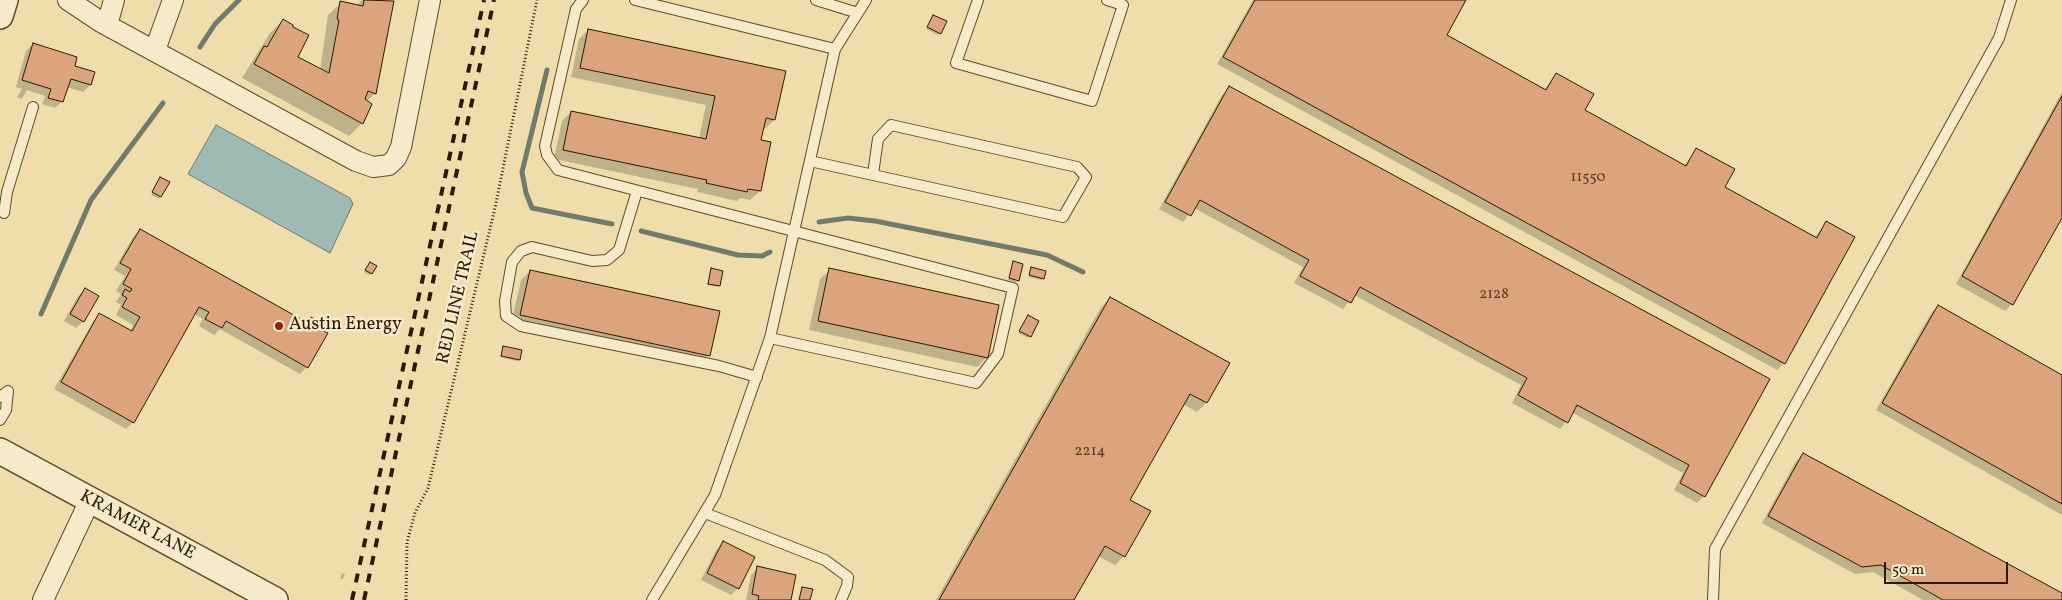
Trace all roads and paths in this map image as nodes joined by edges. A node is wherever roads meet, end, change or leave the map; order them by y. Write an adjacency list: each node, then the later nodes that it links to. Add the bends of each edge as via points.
1 (5, 0): 15 (street)
2 (68, 0): 16 (street)
3 (114, 0): 16 (street)
4 (173, 0): 18 (street)
5 (430, 0): 18 (street, via 403,139 396,158 389,165 380,167 356,161)
6 (537, 0): 34 (path, RED LINE TRAIL, via 494,208 428,488 415,513 408,542)
7 (583, 0): 22 (lane, via 576,9 545,146 547,155 558,170)
8 (635, 0): 17 (lane)
9 (816, 0): 14 (lane)
10 (866, 0): 14 (lane)
11 (978, 0): 12 (lane, via 956,63 1092,101 1123,5)
12 (1107, 0)
13 (2011, 0): 37 (lane, via 1999,38 1715,549)
14 (858, 13): 17 (lane)
15 (0, 16)
16 (107, 25): 18 (street)
17 (835, 49): 20 (lane)
18 (155, 50)
19 (33, 107): 23 (lane, via 7,192)
20 (810, 160): 21 (lane); 24 (lane)
21 (873, 174): 21 (lane, via 878,139 891,125 1077,167 1086,176 1063,217)
22 (638, 190): 24 (lane); 26 (lane, via 619,250 607,260 592,261 532,247 521,251 512,262 505,302 506,316 521,326 719,366)
23 (4, 213)
24 (795, 232): 25 (lane); 25 (lane, via 1014,288 998,354 976,383)
25 (770, 338): 26 (lane)
26 (756, 377): 31 (lane, via 715,495)
27 (0, 397): 28 (lane, via 8,392 6,410)
28 (0, 420)
29 (0, 451): 30 (street, KRAMER LANE)
30 (90, 500): 32 (street); 33 (street, KRAMER LANE)
31 (705, 513): 35 (lane); 36 (lane, via 824,560 848,577)
32 (44, 600)
33 (275, 600)
34 (406, 600)
35 (652, 600)
36 (841, 600)
37 (1713, 600)

